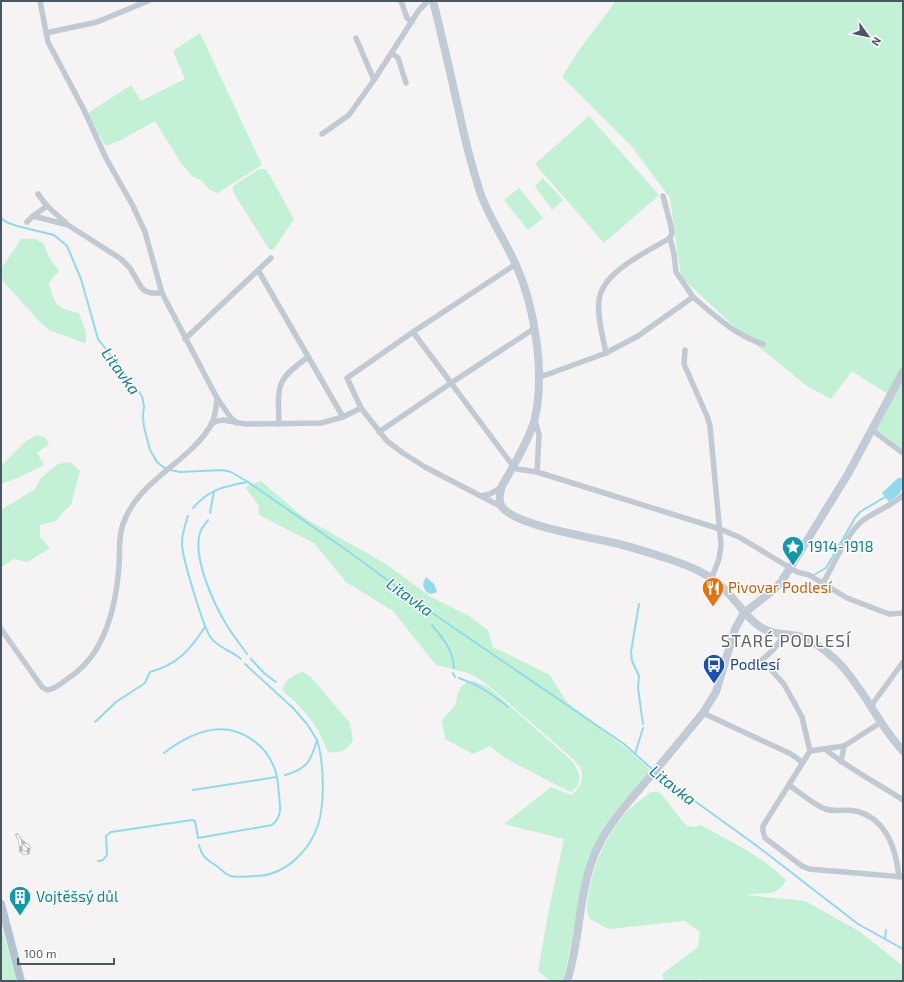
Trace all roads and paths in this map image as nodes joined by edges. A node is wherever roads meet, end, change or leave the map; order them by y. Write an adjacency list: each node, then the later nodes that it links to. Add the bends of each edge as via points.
1 (40, 1): 7 (street)
2 (148, 1): 7 (street, via 97,22)
3 (401, 1): 6 (street, via 407,18)
4 (428, 1): 6 (street)
5 (433, 1): 21 (street, via 469,157 480,193)
6 (412, 22): 9 (street)
7 (46, 34): 23 (street, via 52,51 106,158 133,206 144,232)
8 (356, 38): 10 (street)
9 (392, 53): 10 (street); 11 (street, via 398,58)
10 (374, 80): 12 (street, via 349,115)
11 (406, 83)
12 (322, 134)
13 (38, 194): 15 (street)
14 (663, 196): 19 (street, via 671,226)
15 (47, 206): 16 (street); 18 (street)
16 (33, 216): 17 (street); 18 (street)
17 (27, 222)
18 (68, 225): 23 (street, via 121,259 145,291)
19 (670, 238): 24 (street, via 676,272); 30 (street, via 624,266 605,283 600,292 599,302)
20 (271, 258): 22 (street)
21 (516, 264): 25 (street, via 532,309); 26 (street)
22 (258, 270): 27 (street); 31 (street)
23 (162, 293): 27 (street)
24 (693, 297): 28 (street, via 721,321 751,341); 30 (street, via 638,336)
25 (535, 328): 33 (street); 34 (street)
26 (413, 332): 34 (street); 36 (street, via 346,378)
27 (185, 339): 35 (street)
28 (763, 344)
29 (685, 350): 51 (street, via 684,364 710,426)
30 (606, 353): 33 (street)
31 (308, 357): 37 (street); 41 (street, via 287,374 281,383)
32 (903, 372): 42 (street)
33 (538, 376): 38 (street)
34 (451, 383): 43 (street); 45 (street)
35 (216, 398): 39 (street); 40 (street, via 216,411)
36 (361, 408): 37 (street); 43 (street)
37 (343, 417): 41 (street, via 321,423)
38 (534, 420): 45 (street); 46 (street, via 539,435)
39 (237, 423): 40 (street, via 217,420); 41 (street)
40 (211, 424): 57 (street, via 190,449 149,485 126,516 122,526 116,590 107,626 97,649 76,673 52,690 44,689)
41 (279, 424)
42 (872, 430): 44 (street); 52 (street)
43 (379, 432): 49 (street, via 402,453)
44 (903, 453)
45 (513, 466): 46 (street); 47 (street)
46 (538, 472): 51 (street)
47 (502, 486): 49 (street, via 490,494); 50 (street)
48 (903, 495): 54 (street, via 861,522 851,534)
49 (481, 496): 50 (street)
50 (502, 507): 53 (street, via 516,517 534,524 648,552 684,564)
51 (720, 529): 52 (street, via 739,537); 53 (street, via 721,546)
52 (790, 568): 54 (street); 55 (street, via 771,592)
53 (712, 578): 55 (street)
54 (823, 583): 56 (street, via 847,598 889,614)
55 (744, 613): 58 (street, via 766,631); 61 (street, via 735,629 716,692)
56 (903, 613)
57 (1, 629)
58 (784, 635): 60 (street, via 805,638 832,657); 65 (street, via 762,660 784,684 802,717)
59 (903, 662): 60 (street)
60 (871, 706): 62 (street)
61 (703, 713): 67 (street, via 791,754); 74 (street, via 614,819 602,839 586,878 577,938)
62 (880, 723): 63 (street); 66 (street)
63 (844, 746): 64 (street); 68 (street)
64 (825, 749): 65 (street); 68 (street)
65 (810, 751): 67 (street)
66 (903, 751)
67 (802, 762): 69 (street)
68 (841, 762): 70 (street)
69 (789, 785): 71 (street, via 824,808 855,811 878,822 890,840); 71 (street, via 763,826 765,838 809,869)
70 (903, 800)
71 (901, 877)
72 (1, 904): 73 (main road)
73 (21, 981)
74 (567, 981)

